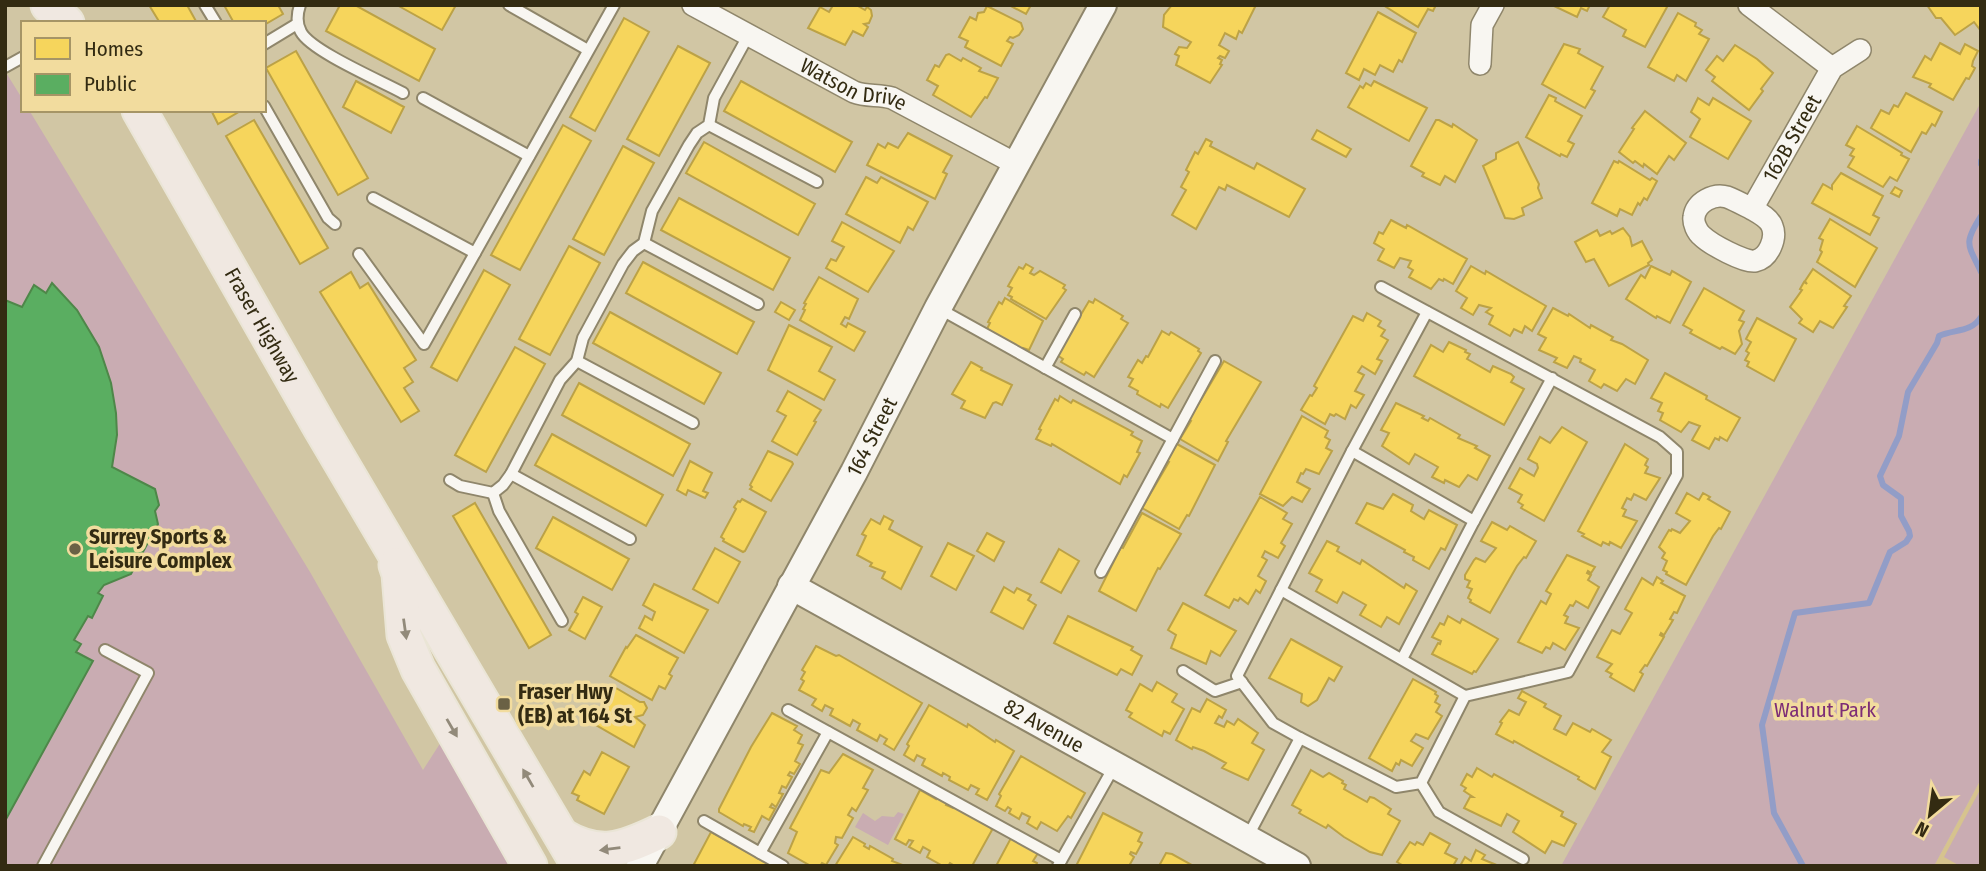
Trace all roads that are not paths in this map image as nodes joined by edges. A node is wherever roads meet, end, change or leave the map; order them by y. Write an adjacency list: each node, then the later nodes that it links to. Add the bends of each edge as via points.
1 (205, 5): 9 (lane)
2 (300, 5): 10 (lane)
3 (509, 5): 13 (lane)
4 (614, 5): 13 (lane)
5 (692, 5): 11 (street, Watson Drive)
6 (1103, 5): 25 (street, 164 Street)
7 (1493, 5): 16 (street, via 1482,25)
8 (1749, 5): 18 (street)
9 (215, 21)
10 (297, 24): 12 (lane); 19 (lane, via 312,44)
11 (748, 36): 23 (lane, via 714,98); 25 (street, Watson Drive, via 854,92 897,100)
12 (266, 43)
13 (589, 50): 24 (lane)
14 (1860, 50): 18 (street)
15 (21, 58): 17 (lane)
16 (1480, 64)
17 (5, 68)
18 (1832, 68): 28 (street, 162B Street)
19 (403, 93)
20 (423, 98): 24 (lane)
21 (266, 110): 29 (lane)
22 (140, 112): 49 (main road, Fraser Highway)
23 (709, 125): 26 (lane); 30 (lane, via 697,133 670,178 652,211)
24 (529, 156): 31 (lane)
25 (1016, 164): 35 (street, 164 Street)
26 (817, 182)
27 (373, 198): 31 (lane)
28 (1752, 209)
29 (335, 224)
30 (644, 243): 34 (lane); 38 (lane, via 623,264 583,338)
31 (475, 253): 32 (lane, via 424,344)
32 (359, 254)
33 (1381, 287): 36 (lane)
34 (758, 304)
35 (937, 308): 40 (lane); 52 (street, 164 Street)
36 (1427, 312): 41 (lane); 44 (lane)
37 (1074, 314): 40 (lane)
38 (577, 361): 42 (lane); 45 (lane, via 564,374)
39 (1215, 361): 43 (lane)
40 (1045, 368): 43 (lane)
41 (1552, 378): 48 (lane); 59 (lane, via 1660,437 1677,452 1677,475 1568,672)
42 (693, 424)
43 (1173, 439): 51 (lane)
44 (1352, 451): 48 (lane); 53 (lane)
45 (511, 474): 47 (lane); 50 (lane)
46 (450, 480): 47 (lane)
47 (494, 493): 54 (lane, via 499,511)
48 (1474, 522): 56 (lane)
49 (388, 539): 67 (main road, Fraser Highway, one-way to 49); 73 (main road, Fraser Highway, one-way to 73, via 399,575 404,635 418,669)
50 (630, 539)
51 (1101, 572)
52 (791, 586): 63 (street, 82 Avenue); 66 (street, 164 Street)
53 (1281, 590): 56 (lane); 58 (lane, via 1237,676)
54 (562, 621)
55 (105, 650): 72 (lane, via 148,673)
56 (1402, 659): 59 (lane)
57 (1183, 671): 58 (lane, via 1215,691)
58 (1241, 682): 62 (lane, via 1273,723)
59 (1465, 696): 64 (lane)
60 (788, 710): 61 (lane)
61 (828, 732): 69 (lane); 71 (lane)
62 (1300, 738): 64 (lane, via 1396,787); 68 (lane)
63 (1115, 765): 68 (street, 82 Avenue); 71 (lane)
64 (1421, 783): 70 (lane, via 1438,812)
65 (704, 821): 69 (lane)
66 (659, 832): 67 (main road, one-way to 67, via 621,848 599,850); 75 (street, 164 Street)
67 (562, 836): 74 (main road, Fraser Highway)
68 (1247, 838): 77 (street, 82 Avenue)
69 (761, 853): 76 (lane)
70 (1524, 859)
71 (1060, 863)
72 (43, 866)
73 (530, 866)
74 (579, 866)
75 (640, 866)
76 (782, 866)
77 (1297, 866)

